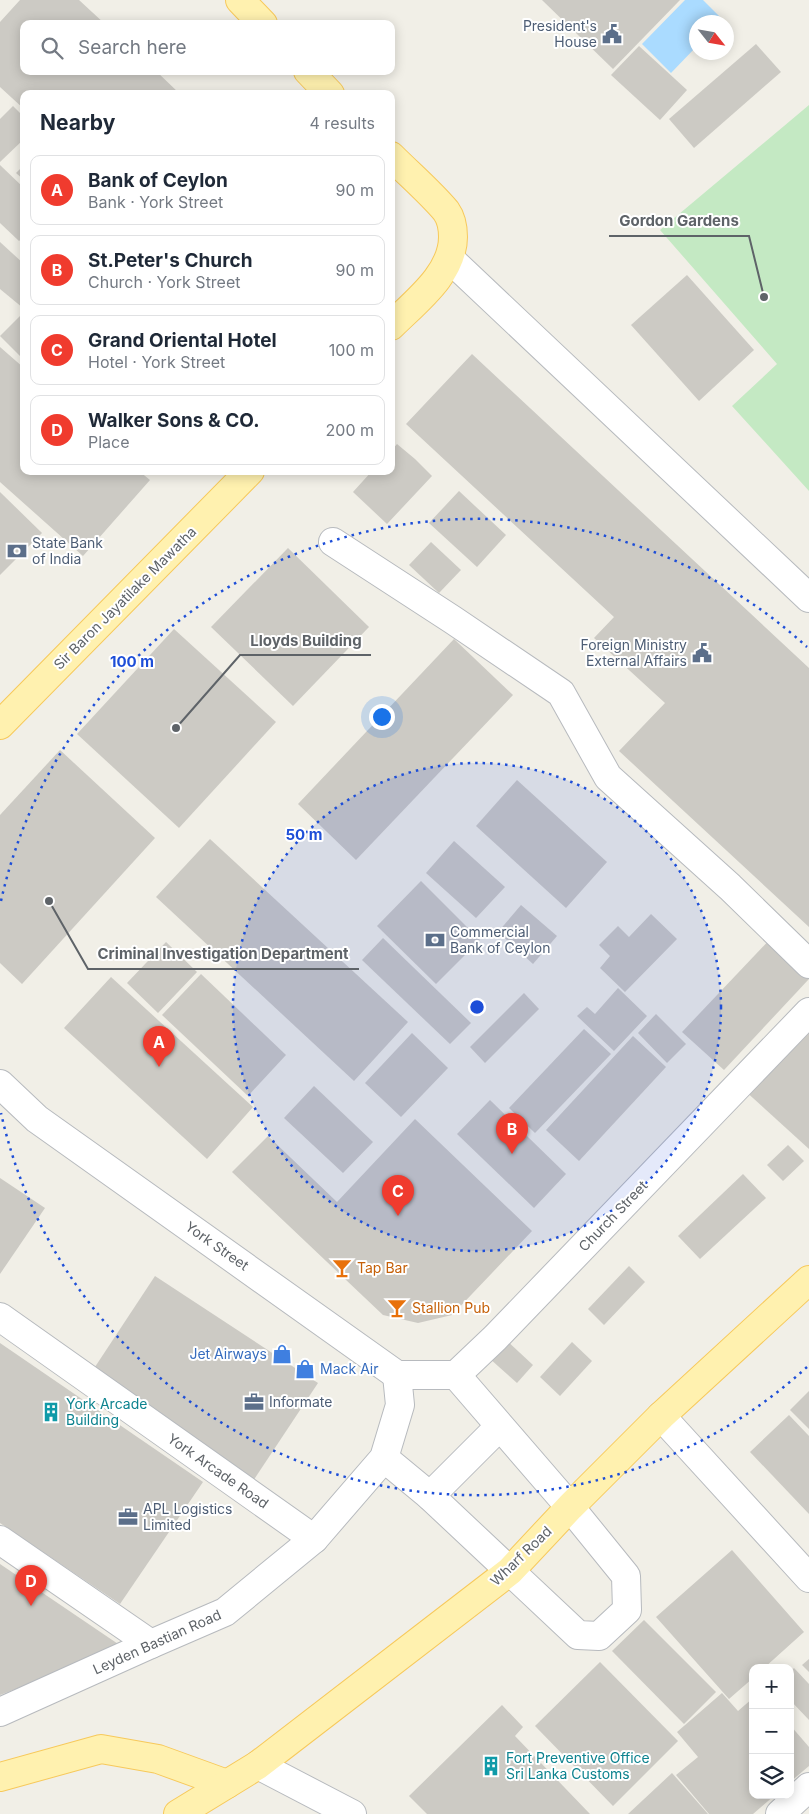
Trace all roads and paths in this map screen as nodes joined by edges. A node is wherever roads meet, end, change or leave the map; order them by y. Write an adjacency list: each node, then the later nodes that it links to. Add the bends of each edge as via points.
1 (240, 0): 2 (main road)
2 (259, 20)
3 (312, 75): 4 (main road)
4 (326, 90)
5 (395, 160): 6 (main road, via 447,213 453,229)
6 (450, 259): 7 (main road, via 432,284); 10 (street)
7 (395, 322)
8 (246, 475): 11 (main road, Sir Baron Jayatilake Mawatha)
9 (332, 542): 12 (street, via 560,693 608,777 730,887)
10 (809, 598)
11 (0, 725)
12 (809, 964)
13 (809, 1012): 20 (street, Church Street)
14 (0, 1084): 16 (street, York Street)
15 (0, 1099): 16 (street, York Street)
16 (36, 1119): 19 (street, York Street)
17 (809, 1280): 21 (main road, Wharf Road)
18 (0, 1317): 26 (street, York Arcade Road)
19 (397, 1375): 20 (street); 23 (street, Leyden Bastian Road, via 400,1405)
20 (456, 1375): 22 (street)
21 (661, 1416): 25 (main road, Wharf Road); 29 (street)
22 (500, 1427): 24 (street); 25 (street)
23 (384, 1458): 24 (street); 26 (street, Leyden Bastian Road)
24 (430, 1496): 28 (street)
25 (570, 1507): 28 (main road, Wharf Road); 28 (street, via 626,1576 627,1610 599,1636 578,1636)
26 (314, 1539): 30 (street, Leyden Bastian Road, via 225,1612)
27 (0, 1540): 30 (street)
28 (510, 1571): 32 (main road, Wharf Road)
29 (809, 1578)
30 (151, 1644): 31 (street, Leyden Bastian Road)
31 (0, 1712)
32 (258, 1765): 34 (main road, Wharf Road); 37 (street)
33 (0, 1777): 34 (main road, via 101,1749 158,1759)
34 (227, 1784): 36 (main road, Wharf Road)
35 (809, 1787): 38 (street)
36 (178, 1814)
37 (352, 1814)
38 (780, 1814)

